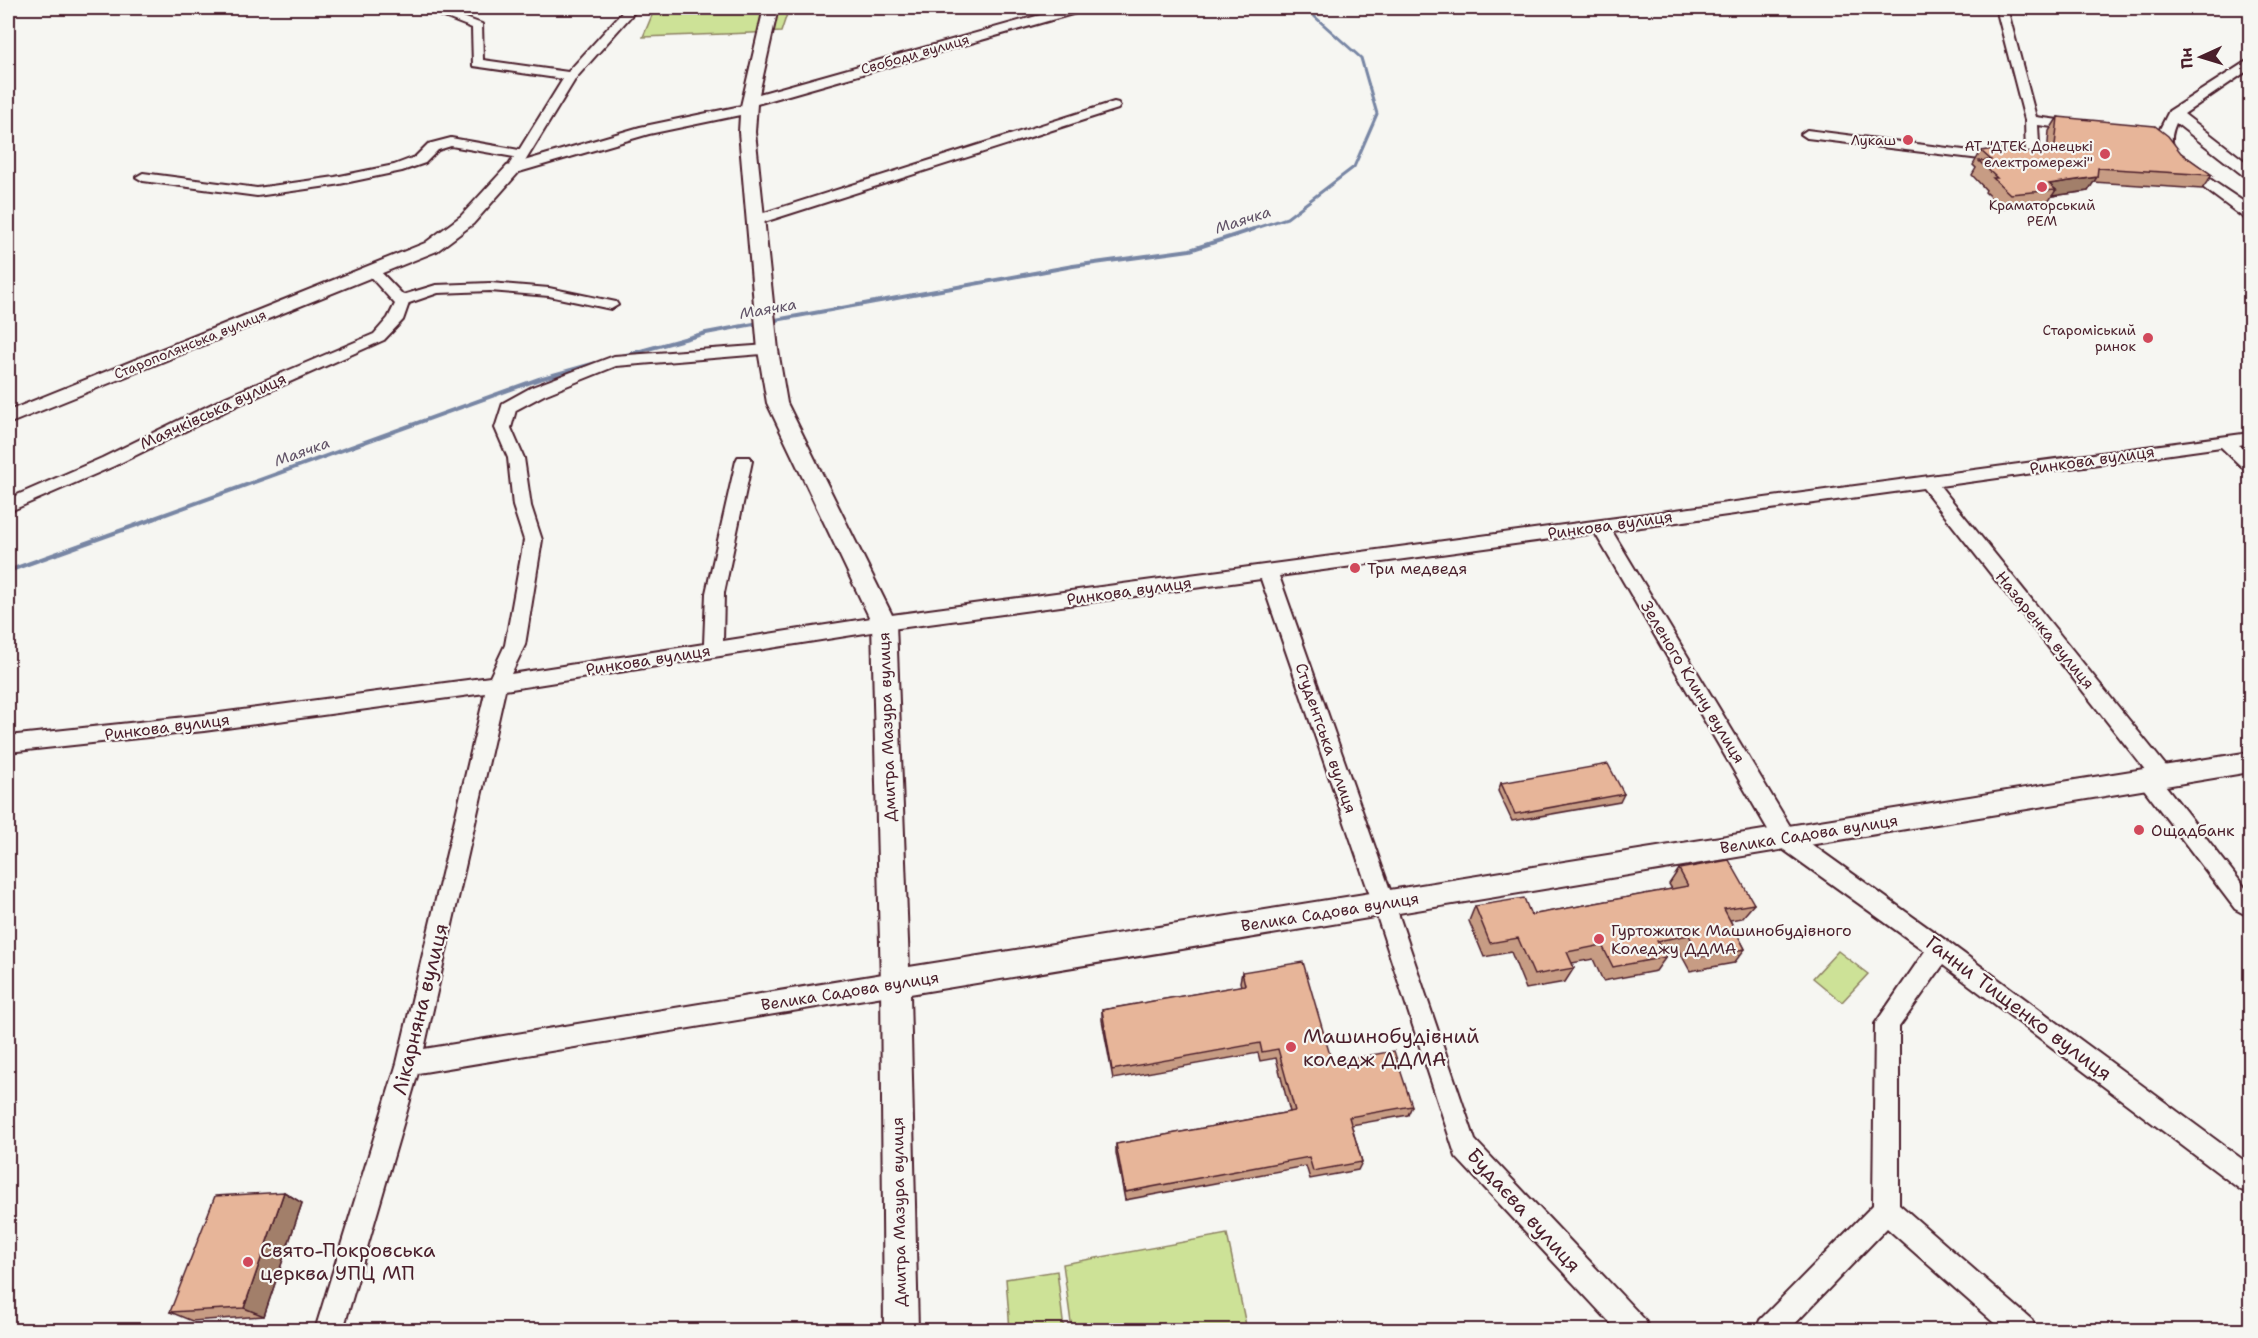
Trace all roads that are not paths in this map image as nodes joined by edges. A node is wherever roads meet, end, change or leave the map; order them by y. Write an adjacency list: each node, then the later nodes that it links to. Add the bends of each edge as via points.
1 (632, 8): 7 (street)
2 (771, 8): 8 (street, Дмитра Мазура вулиця)
3 (1078, 8): 8 (street, Свободи вулиця)
4 (2001, 8): 10 (street)
5 (443, 13): 7 (street, via 478,26 477,63)
6 (2250, 63): 11 (street)
7 (571, 76): 14 (street)
8 (750, 105): 15 (street, Свободи вулиця); 19 (street, Дмитра Мазура вулиця, via 747,132)
9 (1114, 106): 19 (street)
10 (2031, 120): 12 (street); 13 (street, via 2033,163)
11 (2165, 128): 16 (street); 18 (street, via 2165,146 2176,158)
12 (2097, 129)
13 (1807, 134)
14 (524, 155): 15 (street); 17 (street, via 451,142 433,147 420,160 397,168 257,192)
15 (513, 169): 20 (street, Старополянська вулиця, via 467,220 431,247)
16 (2250, 173)
17 (143, 177)
18 (2250, 214)
19 (756, 220): 23 (street, Дмитра Мазура вулиця)
20 (372, 272): 21 (street); 24 (street, Старополянська вулиця)
21 (400, 301): 22 (street, via 436,289 490,286); 30 (street, Маячківська вулиця, via 394,320 379,337)
22 (611, 304)
23 (768, 346): 33 (street, Дмитра Мазура вулиця, via 777,403); 35 (street, Лікарняна вулиця, via 614,361 538,391 509,407 503,428 516,458 522,506 533,540 515,645)
24 (8, 418)
25 (2250, 438): 26 (street, Ринкова вулиця)
26 (2224, 441): 28 (street); 29 (street, Ринкова вулиця)
27 (744, 461): 34 (street, via 715,593)
28 (2250, 465)
29 (1928, 483): 31 (street, Ринкова вулиця); 38 (street, Назаренка вулиця)
30 (8, 506)
31 (1600, 526): 32 (street, Ринкова вулиця); 39 (street, Зеленого Клину вулиця)
32 (1268, 572): 33 (street, Ринкова вулиця); 40 (street, Студентська вулиця)
33 (884, 623): 34 (street, Ринкова вулиця); 43 (street, Дмитра Мазура вулиця)
34 (713, 649): 35 (street, Ринкова вулиця)
35 (497, 684): 36 (street, Ринкова вулиця, via 204,723); 44 (street, Лікарняна вулиця)
36 (8, 744)
37 (2250, 762): 38 (street, Велика Садова вулиця)
38 (2156, 778): 39 (street, Велика Садова вулиця); 41 (street, Назаренка вулиця)
39 (1785, 838): 40 (street, Велика Садова вулиця); 42 (street, Ганни Тищенко вулиця)
40 (1384, 904): 43 (street, Велика Садова вулиця); 49 (street, Будаєва вулиця, via 1465,1148)
41 (2250, 907)
42 (1940, 949): 45 (street, Ганни Тищенко вулиця); 46 (street, via 1887,1024)
43 (895, 983): 44 (street, Велика Садова вулиця); 48 (street, Дмитра Мазура вулиця)
44 (409, 1063): 47 (street, Лікарняна вулиця)
45 (2250, 1181)
46 (1886, 1210): 50 (street); 51 (street)
47 (329, 1330)
48 (901, 1330)
49 (1635, 1330)
50 (1770, 1330)
51 (2022, 1330)

